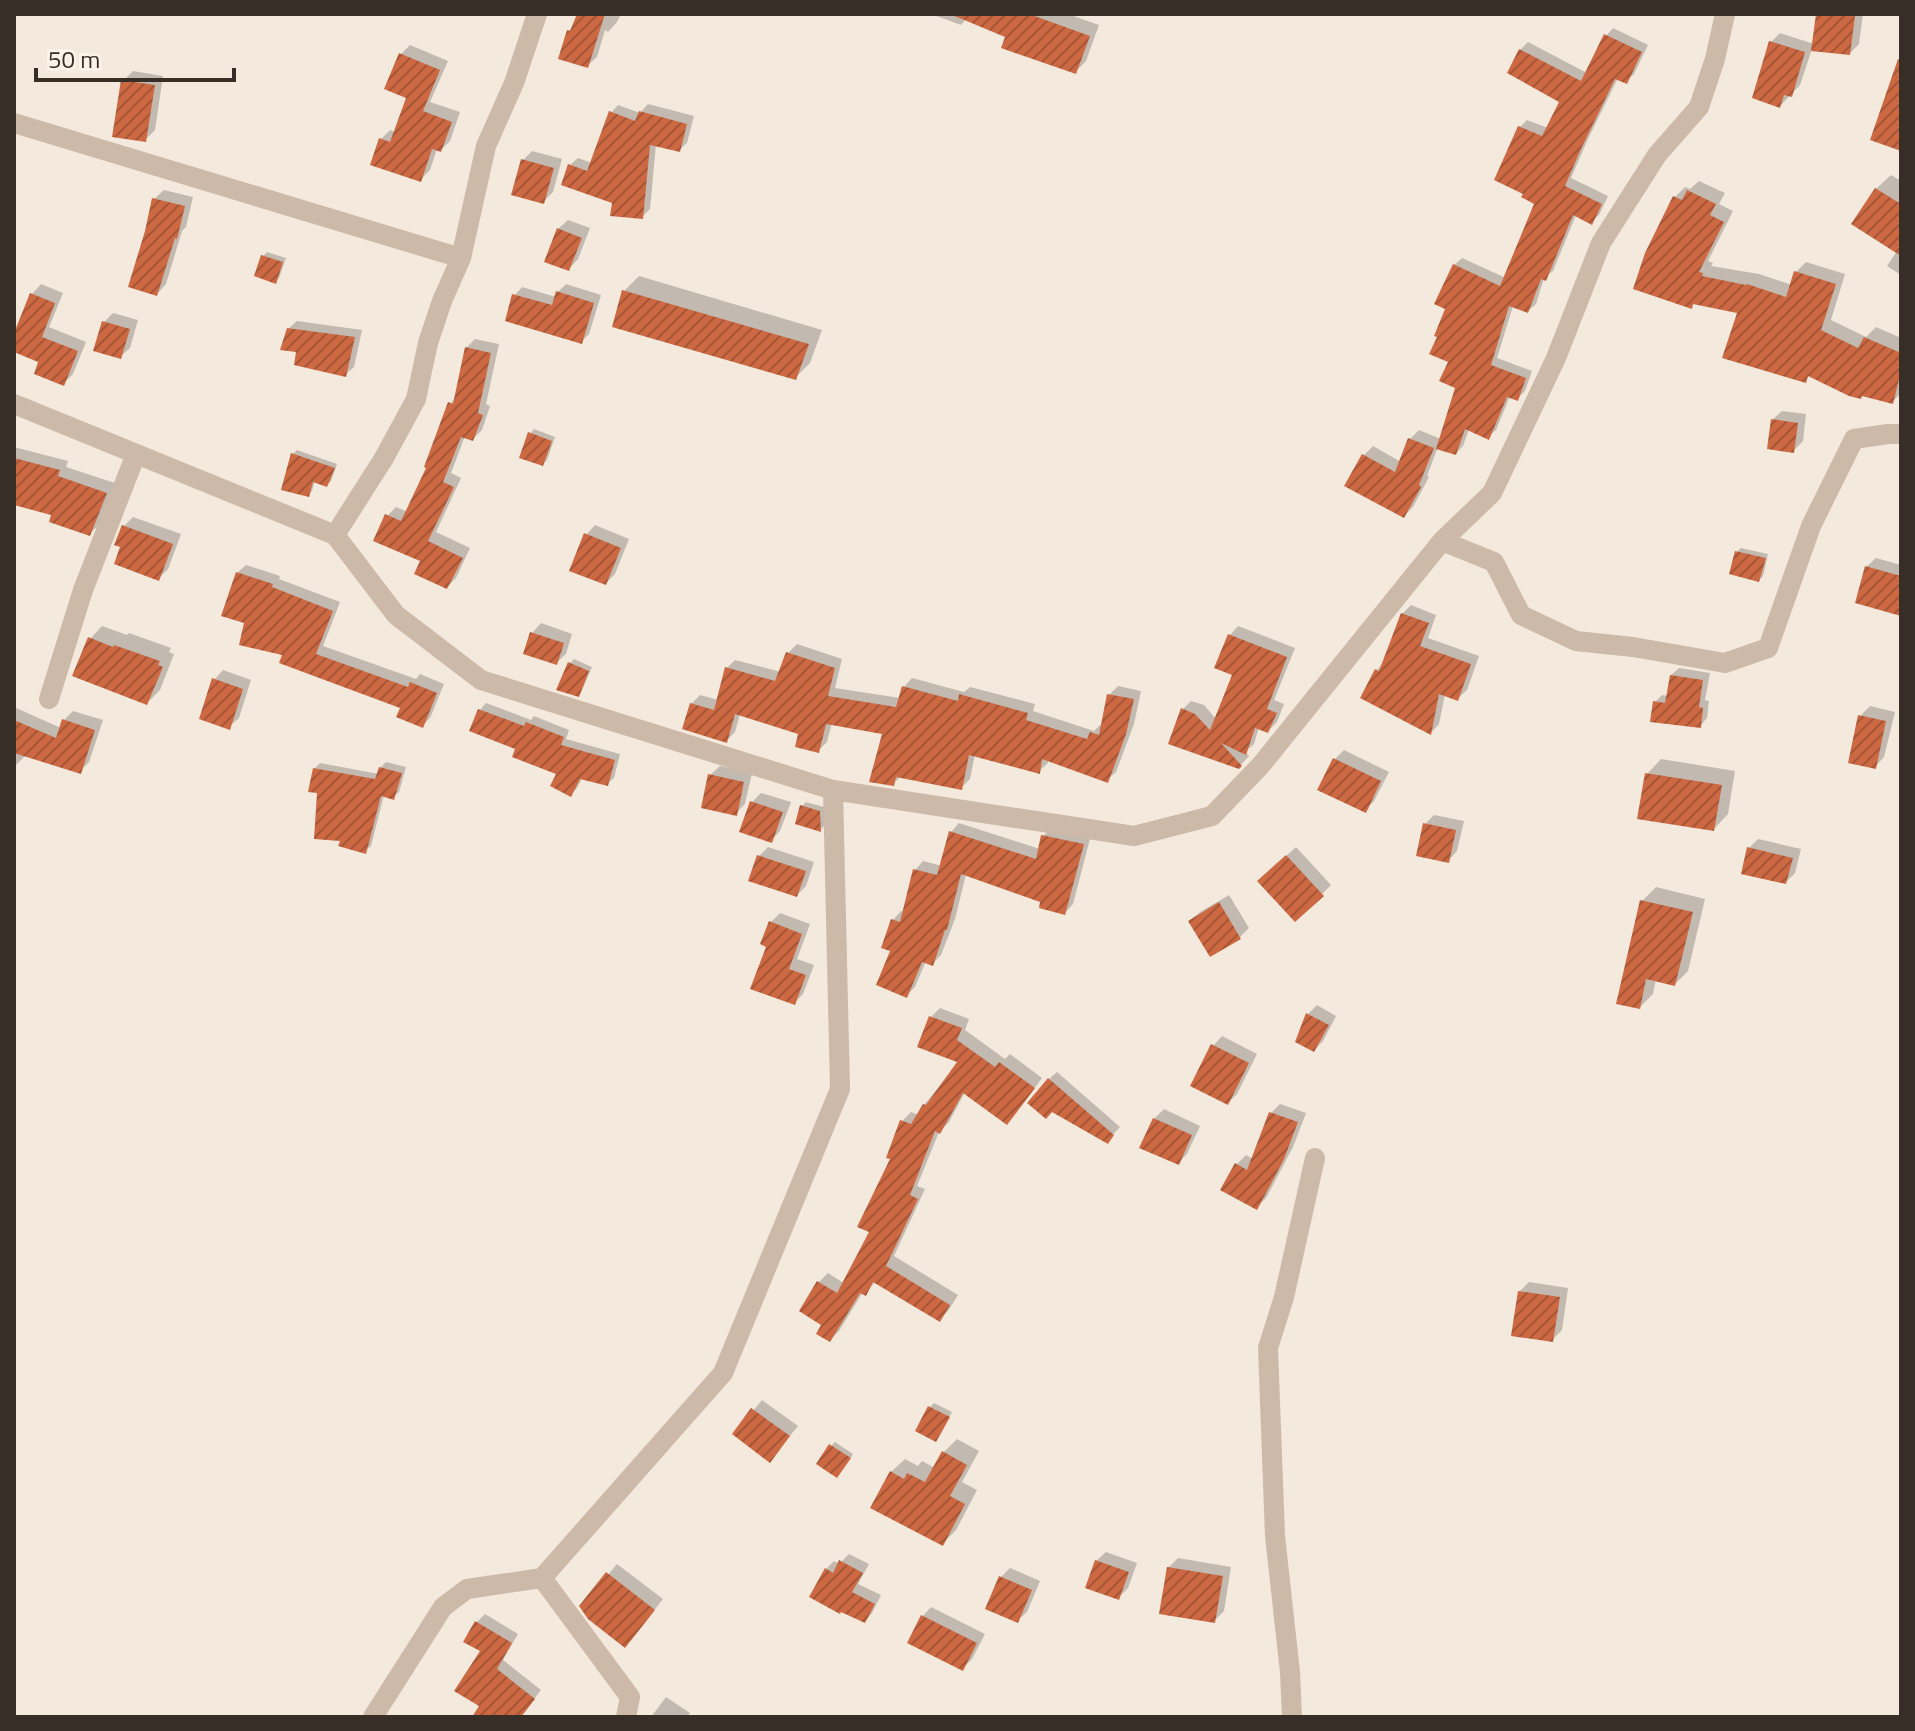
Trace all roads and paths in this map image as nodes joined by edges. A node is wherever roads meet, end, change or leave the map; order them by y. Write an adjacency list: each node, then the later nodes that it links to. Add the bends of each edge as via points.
1 (537, 14): 4 (street, via 486,146)
2 (1725, 14): 9 (street, via 1699,107 1657,155 1601,243 1556,358 1492,493)
3 (14, 123): 4 (street)
4 (461, 258): 8 (street, via 428,343 416,399)
5 (14, 404): 7 (street)
6 (1901, 434): 9 (street, via 1854,439 1811,526 1768,648 1725,663 1576,641 1521,615 1494,562)
7 (136, 454): 8 (street); 10 (street, via 83,590)
8 (335, 535): 11 (street, via 396,615 481,680)
9 (1442, 541): 11 (street, via 1261,765 1212,816 1134,836)
10 (49, 699)
11 (833, 790): 13 (street, via 840,1089 723,1373)
12 (1315, 1158): 16 (street, via 1268,1348 1275,1536)
13 (542, 1578): 14 (street, via 467,1589 443,1607); 15 (street, via 630,1697)
14 (373, 1717)
15 (626, 1717)
16 (1292, 1717)

